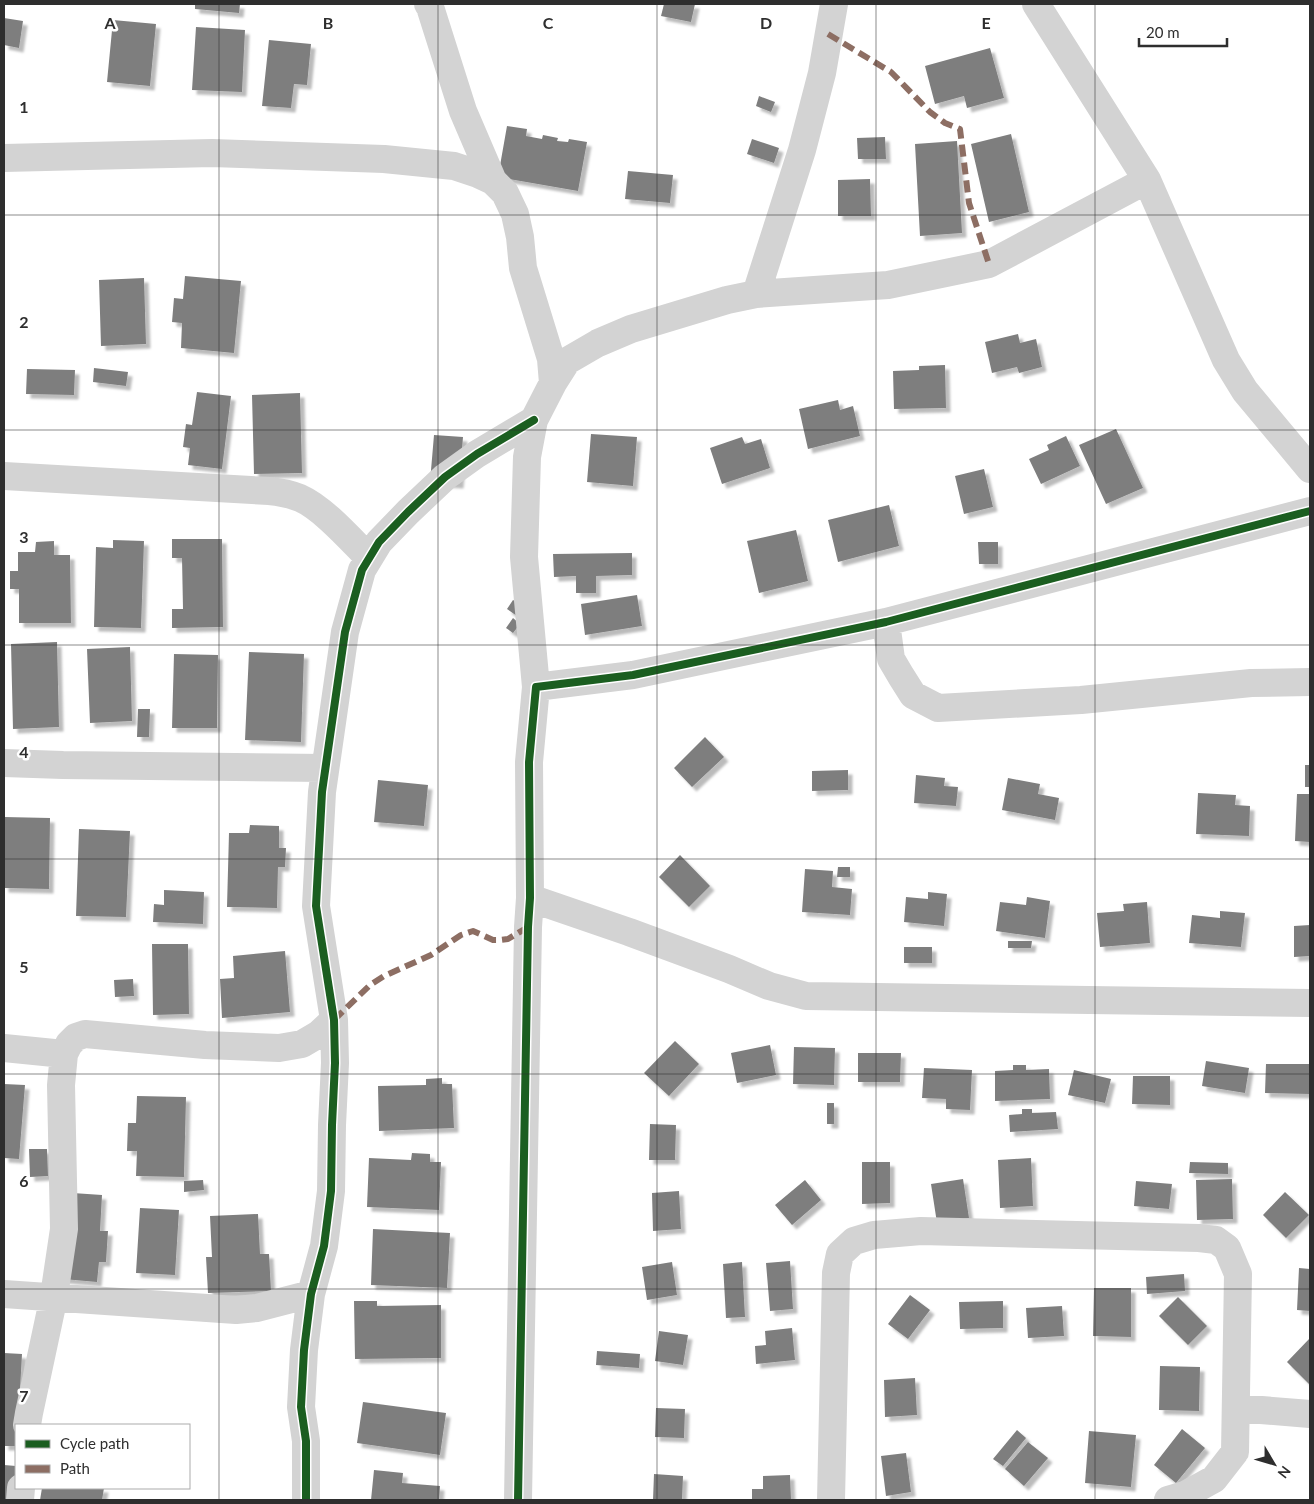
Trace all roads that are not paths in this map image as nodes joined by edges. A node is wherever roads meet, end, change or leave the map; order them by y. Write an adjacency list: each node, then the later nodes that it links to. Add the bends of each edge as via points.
1 (428, 4): 5 (street, via 463,111)
2 (834, 4): 7 (street, via 820,82 802,150)
3 (1036, 4): 6 (street)
4 (4, 158): 5 (street, via 212,153 384,159 454,166)
5 (493, 180): 8 (street, via 505,193 515,214 523,268 551,359)
6 (1146, 180): 7 (street, via 989,264 888,285); 10 (street, via 1226,360 1245,391)
7 (756, 294): 8 (street, via 630,329 567,361)
8 (552, 383): 9 (street)
9 (534, 420): 13 (street, via 445,477 385,536); 16 (street, via 527,456 524,557)
10 (1310, 469)
11 (4, 476): 13 (street, via 287,494 317,509)
12 (1310, 511): 14 (street)
13 (369, 558): 18 (street, via 362,570 345,632)
14 (886, 622): 15 (street, via 891,659 901,676 913,694 938,708 1080,700 1251,683); 16 (street, via 633,675)
15 (1310, 682)
16 (536, 687): 19 (street, via 529,762)
17 (4, 763): 18 (street)
18 (325, 768): 21 (street, via 316,906)
19 (530, 898): 20 (street, via 638,935 769,986 806,996); 31 (street)
20 (1310, 1003)
21 (334, 1020): 23 (street, via 302,1044 279,1048 85,1034 68,1044); 25 (street, via 331,1191 324,1246)
22 (4, 1048): 23 (street)
23 (64, 1054): 26 (street, via 61,1085 64,1229)
24 (4, 1294): 26 (street)
25 (311, 1294): 26 (street, via 236,1310); 30 (street, via 301,1406 306,1441)
26 (54, 1296): 29 (street)
27 (1236, 1408): 28 (street); 32 (street, via 1238,1274 1227,1248 1216,1240 921,1231 874,1235 854,1241 840,1254 836,1273); 33 (street, via 1235,1452 1214,1479 1185,1495)
28 (1310, 1414)
29 (28, 1424)
30 (306, 1500)
31 (518, 1500)
32 (831, 1500)
33 (1168, 1500)

